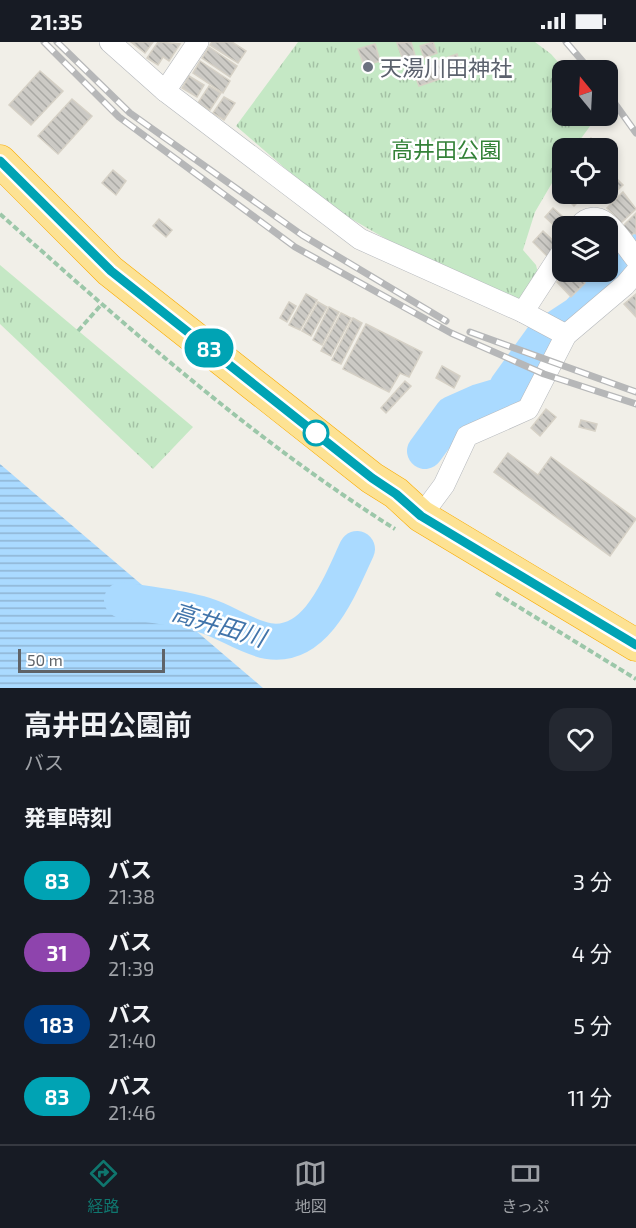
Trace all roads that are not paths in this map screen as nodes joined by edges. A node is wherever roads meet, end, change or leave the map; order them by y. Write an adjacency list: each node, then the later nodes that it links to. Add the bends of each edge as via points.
1 (110, 42): 3 (street)
2 (198, 42): 3 (street)
3 (165, 91): 9 (street, via 360,239)
4 (0, 161): 11 (highway, via 111,271)
5 (618, 237): 6 (street)
6 (631, 253)
7 (552, 268): 9 (street)
8 (636, 272): 10 (street)
9 (524, 312): 10 (street)
10 (566, 334): 11 (street, via 528,409 467,436 444,485)
11 (421, 516): 12 (highway)
12 (636, 645)

